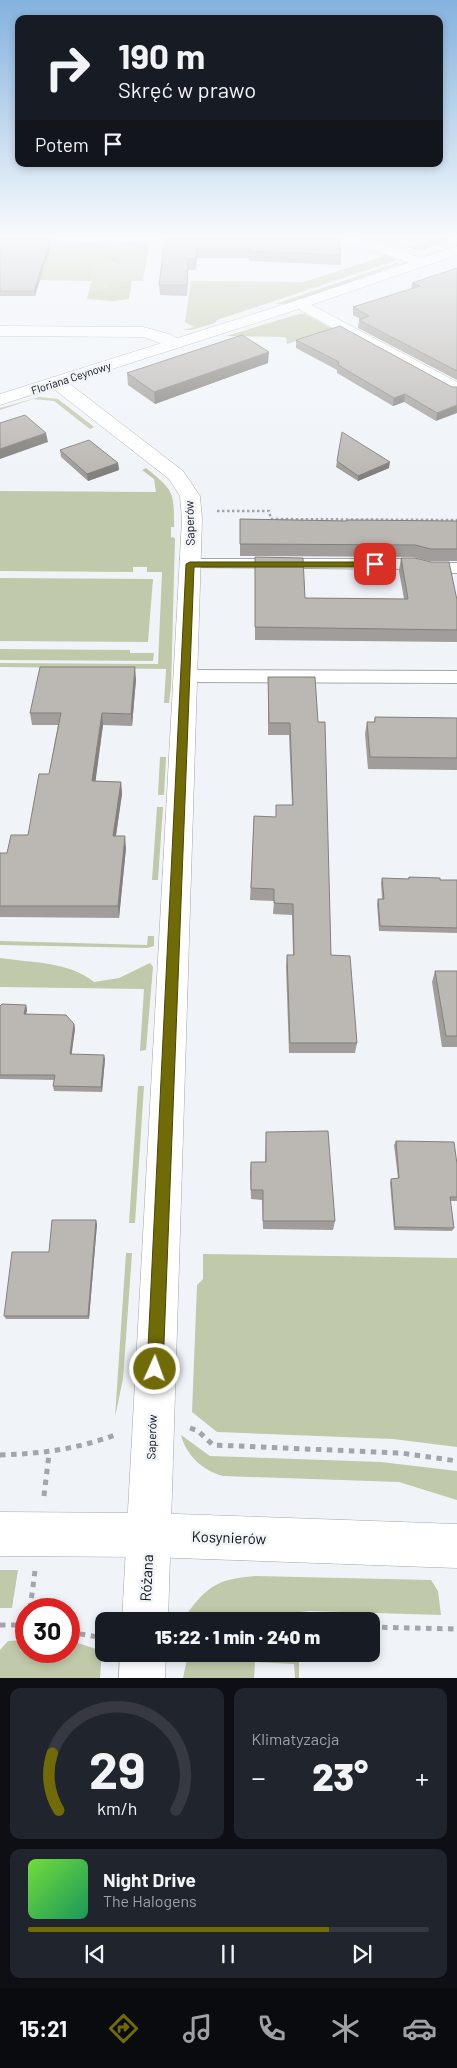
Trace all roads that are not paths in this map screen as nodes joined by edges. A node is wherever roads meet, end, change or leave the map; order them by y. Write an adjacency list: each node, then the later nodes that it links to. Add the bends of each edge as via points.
1 (265, 315): 4 (street, Floriana Ceynowy)
2 (321, 315): 6 (street)
3 (0, 331): 4 (street, via 143,332)
4 (176, 344): 5 (street, Floriana Ceynowy)
5 (56, 382): 7 (street, Floriana Ceynowy); 8 (street, Saperów, via 176,475 190,496)
6 (457, 389)
7 (0, 400)
8 (190, 564): 9 (lane, via 412,564); 10 (street, Saperów)
9 (457, 568)
10 (185, 676): 11 (lane); 13 (street, Saperów)
11 (457, 677)
12 (0, 1534): 13 (street, Kosynierów)
13 (149, 1536): 14 (street, Kosynierów); 15 (street, Różana)
14 (457, 1546)
15 (145, 1612)
16 (143, 1662): 17 (street)
17 (142, 1678)

